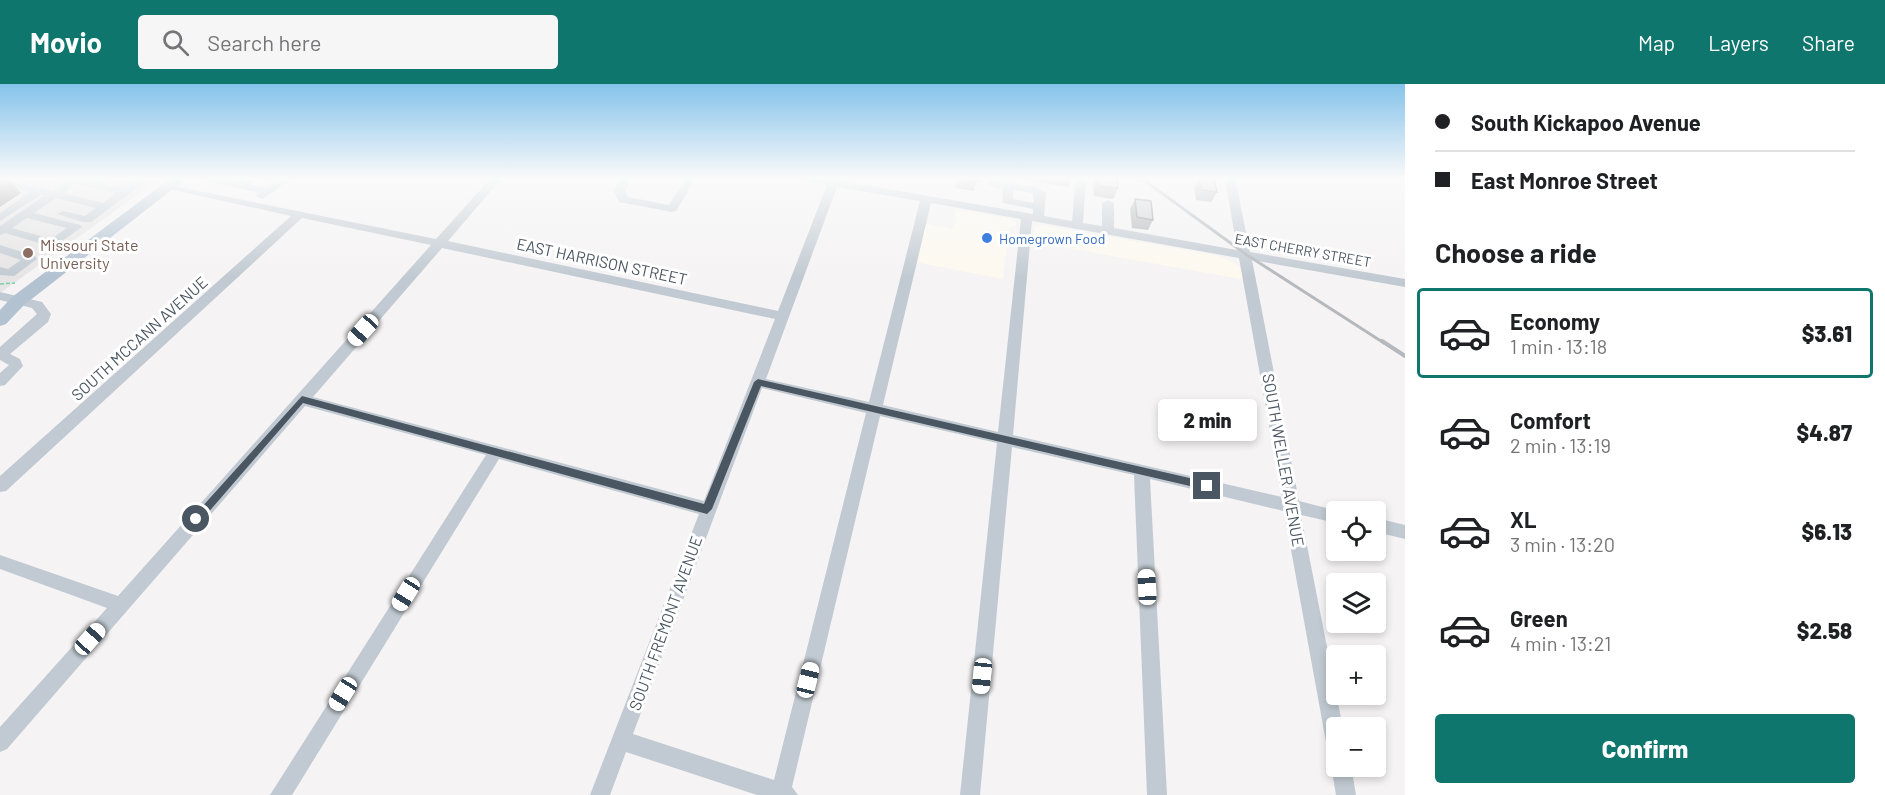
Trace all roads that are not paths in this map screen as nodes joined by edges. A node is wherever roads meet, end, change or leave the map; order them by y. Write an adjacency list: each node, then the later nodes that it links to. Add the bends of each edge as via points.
1 (17, 211): 18 (street)
2 (30, 211): 18 (street); 18 (street, via 76,227 53,243)
3 (31, 211): 4 (street, via 87,220)
4 (99, 211)
5 (136, 211): 26 (main road)
6 (287, 211): 15 (street, EAST HARRISON STREET)
7 (468, 211): 20 (street)
8 (822, 211): 28 (street, SOUTH FREMONT AVENUE)
9 (923, 211): 34 (street)
10 (1029, 211): 16 (street)
11 (1029, 211): 16 (street, EAST CHERRY STREET)
12 (1078, 211): 17 (street)
13 (1108, 211): 19 (street)
14 (1237, 211): 22 (street, SOUTH WELLER AVENUE)
15 (300, 214): 20 (street, EAST HARRISON STREET); 38 (street, SOUTH MCCANN AVENUE)
16 (1035, 214): 17 (street, EAST CHERRY STREET); 35 (street)
17 (1077, 225): 19 (street, EAST CHERRY STREET)
18 (1, 226)
19 (1108, 231): 22 (street, EAST CHERRY STREET)
20 (440, 243): 28 (street, EAST HARRISON STREET); 33 (street)
21 (0, 249): 23 (street, via 31,259 10,273)
22 (1246, 255): 24 (street, EAST CHERRY STREET); 39 (street, SOUTH WELLER AVENUE)
23 (0, 271)
24 (1405, 284)
25 (0, 297): 26 (street)
26 (19, 300): 27 (main road); 29 (main road); 30 (street, via 38,305 43,319)
27 (0, 311)
28 (782, 316): 32 (street, SOUTH FREMONT AVENUE)
29 (0, 320)
30 (1, 354): 31 (street, via 16,366)
31 (0, 381)
32 (758, 382): 34 (street); 40 (street, SOUTH FREMONT AVENUE)
33 (302, 399): 36 (street); 45 (street)
34 (874, 409): 35 (street); 50 (street)
35 (1006, 439): 37 (street); 53 (street)
36 (495, 453): 40 (street); 51 (street)
37 (1142, 471): 39 (street); 54 (street)
38 (0, 486)
39 (1293, 506): 41 (street); 46 (street, SOUTH WELLER AVENUE)
40 (707, 509): 47 (street, SOUTH FREMONT AVENUE)
41 (1326, 514)
42 (1386, 527): 43 (street)
43 (1405, 532)
44 (0, 562): 45 (street)
45 (121, 604): 48 (street)
46 (1331, 717)
47 (621, 740): 50 (street); 52 (street, SOUTH FREMONT AVENUE)
48 (0, 741)
49 (1343, 777): 55 (street)
50 (783, 794)
51 (280, 795)
52 (600, 795)
53 (970, 795)
54 (1157, 795)
55 (1346, 795)

